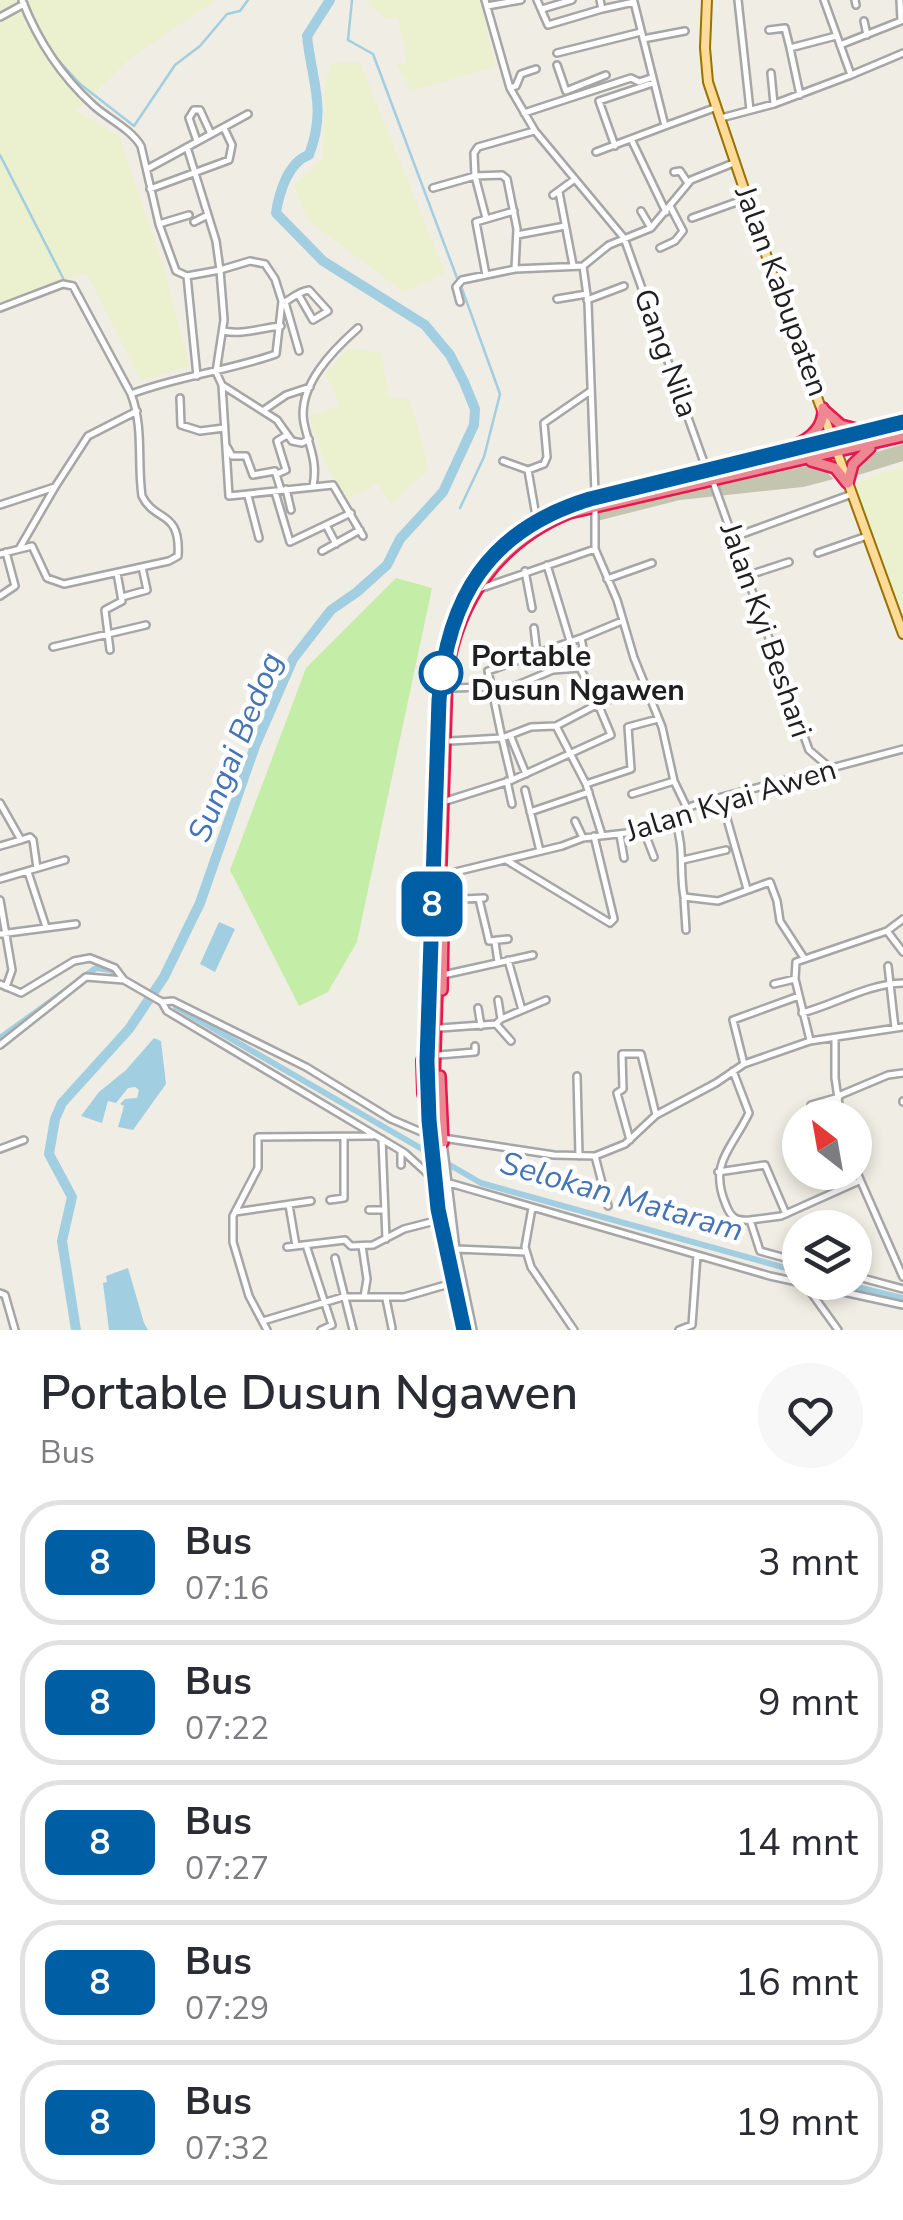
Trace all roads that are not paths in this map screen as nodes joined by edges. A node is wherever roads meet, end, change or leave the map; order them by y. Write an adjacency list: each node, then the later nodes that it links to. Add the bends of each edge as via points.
1 (521, 0): 11 (street)
2 (537, 0): 12 (street)
3 (572, 0): 12 (street)
4 (600, 0): 13 (street)
5 (708, 0): 37 (main road, Jalan Kabupaten, via 706,68)
6 (738, 0): 38 (street)
7 (824, 0): 20 (street)
8 (637, 1): 13 (street); 19 (street)
9 (23, 2): 14 (street); 52 (street, via 42,46 92,104 136,137)
10 (901, 2): 18 (street, via 902,20)
11 (486, 3): 32 (street, Gang Nila)
12 (542, 9): 13 (street, via 548,25)
13 (602, 9)
14 (0, 16)
15 (864, 21): 18 (street)
16 (769, 30): 22 (street, via 786,29)
17 (685, 31): 19 (street)
18 (867, 34): 21 (street)
19 (642, 35): 23 (street); 31 (street)
20 (836, 36): 21 (street); 22 (street)
21 (840, 45): 29 (street)
22 (790, 48): 35 (street)
23 (558, 52)
24 (903, 53): 29 (street)
25 (557, 65): 34 (street)
26 (536, 69): 32 (street)
27 (771, 73): 36 (street)
28 (606, 75): 30 (street)
29 (851, 75): 35 (street)
30 (594, 80): 33 (street); 34 (street)
31 (652, 80): 33 (street); 42 (street); 49 (street, via 599,101)
32 (510, 88): 39 (street, Gang Nila)
33 (596, 88): 34 (street)
34 (567, 94): 39 (street)
35 (800, 96): 36 (street)
36 (774, 104): 38 (street)
37 (717, 107): 41 (main road, Jalan Kabupaten); 42 (street)
38 (750, 110): 41 (street)
39 (524, 113): 44 (street, Gang Nila)
40 (248, 114): 43 (street)
41 (720, 118): 51 (main road, Jalan Kabupaten)
42 (666, 126): 47 (street)
43 (224, 128): 45 (street); 54 (street, via 232,145 229,160)
44 (535, 131): 55 (street, via 478,147); 56 (street, Gang Nila)
45 (212, 134): 46 (street); 46 (street, via 194,110 189,118)
46 (197, 141): 48 (street)
47 (632, 141): 49 (street); 61 (street)
48 (186, 146): 52 (street); 54 (street)
49 (615, 146): 50 (street)
50 (596, 152)
51 (736, 162): 57 (street); 60 (main road, Jalan Kabupaten)
52 (146, 169): 59 (street)
53 (674, 172): 57 (street)
54 (194, 173): 59 (street); 64 (street)
55 (475, 176): 58 (street); 62 (street, via 506,178); 65 (street)
56 (575, 178): 68 (street, via 556,193); 71 (street, Gang Nila)
57 (688, 182): 61 (street)
58 (433, 188)
59 (150, 189): 67 (street)
60 (748, 198): 66 (street); 97 (main road, Jalan Kabupaten)
61 (668, 209): 69 (street); 72 (street, via 683,232)
62 (514, 211): 65 (street); 70 (street)
63 (641, 211): 69 (street)
64 (208, 214): 67 (street); 76 (street)
65 (486, 218): 77 (street, via 476,222)
66 (692, 218)
67 (159, 224): 78 (street, via 172,264)
68 (565, 226): 70 (street); 73 (street)
69 (651, 228): 71 (street)
70 (517, 235): 75 (street)
71 (624, 238): 74 (street); 113 (street, Gang Nila)
72 (660, 248)
73 (573, 265): 74 (street); 75 (street)
74 (583, 266): 81 (street)
75 (515, 269): 77 (street)
76 (220, 270): 78 (street); 83 (street, via 262,262); 88 (street)
77 (486, 275): 84 (street, via 458,283)
78 (187, 276): 91 (street)
79 (624, 286): 81 (street)
80 (298, 294): 80 (street, via 312,291 328,311 312,320); 83 (street)
81 (587, 297): 82 (street); 94 (street)
82 (557, 299)
83 (284, 301): 86 (street); 89 (street)
84 (460, 302)
85 (0, 308): 95 (street, via 73,286)
86 (281, 326): 88 (street); 90 (street, via 276,354)
87 (358, 328): 93 (street, via 333,350)
88 (224, 331): 90 (street)
89 (299, 351)
90 (216, 372): 91 (street); 92 (street)
91 (197, 376): 95 (street)
92 (222, 385): 98 (street); 101 (street)
93 (310, 387): 98 (street); 105 (street, via 302,418)
94 (590, 391): 114 (street, via 544,423 546,461); 121 (street)
95 (131, 394): 99 (street)
96 (180, 398): 101 (street, via 181,425)
97 (824, 409): 102 (highway, via 850,429); 106 (main road, Jalan Kabupaten); 109 (highway, via 808,439)
98 (264, 410): 103 (street)
99 (137, 411): 118 (street, via 88,436); 141 (street, via 143,501 172,522 178,546 173,560)
100 (900, 424): 102 (highway)
101 (224, 428): 107 (street)
102 (880, 429): 106 (highway)
103 (287, 436): 105 (street, via 297,444); 115 (street, via 277,441 286,470)
104 (900, 437): 108 (highway); 119 (highway, via 859,457)
105 (310, 439): 117 (street, via 317,467)
106 (834, 440): 108 (main road, Jalan Kabupaten); 109 (highway)
107 (225, 445): 115 (street, via 232,456 246,456 253,475); 122 (street, via 230,496)
108 (838, 452): 111 (highway); 119 (main road, Jalan Kabupaten)
109 (759, 457): 112 (highway)
110 (503, 462): 114 (street)
111 (798, 462): 116 (highway); 119 (highway, via 827,464)
112 (721, 467): 113 (highway); 219 (highway, via 547,515 504,545 466,594 450,626 441,674)
113 (706, 468): 121 (highway)
114 (528, 470): 127 (street)
115 (276, 474): 120 (street)
116 (718, 480): 125 (street); 130 (street, Jalan Kyi Beshari); 217 (highway, via 558,518 514,545 474,594 456,629 448,674)
117 (313, 486): 120 (street); 126 (street, via 335,486)
118 (54, 487): 123 (street); 133 (street)
119 (850, 487): 129 (main road, Jalan Kabupaten); 130 (street)
120 (281, 490): 122 (street); 124 (street); 128 (street, via 288,541)
121 (594, 493): 127 (highway)
122 (248, 496): 131 (street)
123 (0, 506)
124 (291, 510)
125 (593, 510): 134 (street); 146 (highway, via 524,542)
126 (351, 513): 128 (street); 132 (street, via 362,533)
127 (536, 516): 219 (highway, via 479,566 442,641 434,701)
128 (326, 526): 132 (street)
129 (866, 536): 137 (street); 154 (main road, Jalan Kabupaten)
130 (736, 537): 144 (street, Jalan Kyi Beshari)
131 (259, 538)
132 (336, 544): 135 (street)
133 (18, 549): 136 (street); 143 (street, via 34,547 47,578 59,584)
134 (595, 549): 140 (street); 145 (street)
135 (322, 551)
136 (2, 552): 147 (street, via 15,586)
137 (818, 553)
138 (789, 562): 144 (street)
139 (652, 563): 145 (street)
140 (547, 565): 142 (street); 156 (street)
141 (142, 567): 143 (street); 148 (street, via 147,590)
142 (526, 572): 146 (street); 149 (street)
143 (117, 573): 148 (street)
144 (746, 576): 172 (street, Jalan Kyi Beshari, via 809,750)
145 (608, 579): 150 (street)
146 (482, 588): 162 (highway, via 459,637)
147 (0, 596)
148 (122, 597): 153 (street, via 106,609)
149 (532, 608)
150 (622, 621): 155 (street); 161 (street)
151 (146, 625): 153 (street)
152 (534, 628): 159 (street)
153 (107, 633): 157 (street); 158 (street)
154 (903, 634)
155 (581, 638): 156 (street); 160 (street)
156 (570, 641): 159 (street)
157 (53, 647)
158 (110, 650)
159 (537, 653): 163 (street, via 488,671)
160 (580, 668): 163 (street); 164 (street)
161 (644, 686): 164 (street); 165 (street)
162 (452, 688): 163 (street); 169 (highway)
163 (490, 689): 168 (street)
164 (598, 704): 166 (street); 171 (street, via 611,735)
165 (658, 719): 175 (street); 176 (street, via 628,727 631,769)
166 (556, 726): 167 (street); 171 (street)
167 (510, 735): 168 (street); 173 (street)
168 (502, 738): 169 (street); 174 (street)
169 (450, 741): 180 (highway)
170 (903, 749): 172 (street, Jalan Kyai Awen)
171 (570, 754): 173 (street); 176 (street)
172 (832, 769): 179 (street, Jalan Kyai Awen)
173 (526, 774): 174 (street)
174 (510, 780): 180 (street); 182 (street)
175 (674, 781): 178 (street); 183 (street)
176 (588, 788): 184 (street); 188 (street)
177 (525, 790): 184 (street)
178 (632, 794)
179 (721, 798): 183 (street, Jalan Kyai Awen); 205 (street)
180 (446, 801): 203 (highway)
181 (0, 804): 192 (street)
182 (512, 804)
183 (687, 808): 185 (street, Jalan Kyai Awen)
184 (530, 812): 195 (street)
185 (675, 820): 187 (street, Jalan Kyai Awen); 200 (street)
186 (575, 821): 191 (street)
187 (644, 830): 189 (street, Jalan Kyai Awen); 196 (street)
188 (602, 835): 189 (street, Jalan Kyai Awen); 190 (street, Jalan Kyai Awen)
189 (620, 835): 197 (street)
190 (594, 836): 191 (street, Jalan Kyai Awen); 198 (street, via 610,923)
191 (582, 838): 195 (street, Jalan Kyai Awen)
192 (21, 840): 193 (street); 201 (street, via 33,840)
193 (0, 846)
194 (726, 850): 200 (street)
195 (540, 851): 198 (street, Jalan Kyai Awen)
196 (654, 857)
197 (624, 858)
198 (504, 859): 203 (street, Jalan Kyai Awen)
199 (65, 860): 201 (street)
200 (682, 860): 206 (street)
201 (37, 868): 202 (street)
202 (28, 872): 204 (street); 211 (street)
203 (443, 875): 208 (highway)
204 (0, 880)
205 (747, 889): 206 (street, via 718,900); 221 (street, via 770,882 780,921)
206 (684, 897): 212 (street)
207 (0, 900): 214 (street)
208 (443, 900): 216 (street, via 481,898 488,940); 217 (highway)
209 (903, 919): 213 (street)
210 (76, 924): 211 (street)
211 (46, 928): 214 (street)
212 (686, 930)
213 (887, 931): 218 (street); 221 (street)
214 (3, 934): 231 (street, via 12,970)
215 (508, 940): 216 (street)
216 (495, 942): 223 (street)
217 (440, 945): 225 (highway); 232 (highway)
218 (903, 952)
219 (428, 955): 232 (highway); 258 (highway)
220 (533, 955): 222 (street)
221 (804, 958): 226 (street, via 795,964)
222 (508, 960): 223 (street); 238 (street)
223 (498, 962): 225 (street)
224 (888, 966): 228 (street)
225 (443, 975): 242 (highway)
226 (796, 979): 230 (street); 233 (street)
227 (126, 982): 231 (street, via 106,962 84,958 26,992); 236 (street); 247 (street, via 86,977)
228 (892, 983): 229 (street); 239 (street); 243 (street)
229 (903, 983)
230 (774, 984)
231 (3, 985)
232 (433, 995): 269 (highway)
233 (799, 996): 239 (street); 250 (street, via 733,1020)
234 (498, 1000): 240 (street)
235 (546, 1000): 238 (street)
236 (160, 1001): 258 (street, via 174,1000 258,1042); 260 (street, via 174,1016)
237 (478, 1008): 241 (street)
238 (522, 1010): 240 (street)
239 (802, 1013): 246 (street)
240 (498, 1022): 241 (street); 245 (street)
241 (481, 1026): 242 (street)
242 (440, 1028): 249 (highway)
243 (899, 1028): 244 (street)
244 (835, 1038): 246 (street); 254 (street)
245 (511, 1041)
246 (810, 1041): 250 (street)
247 (0, 1045)
248 (475, 1046): 249 (street, via 475,1052)
249 (439, 1055): 262 (highway)
250 (744, 1064): 251 (street)
251 (733, 1071): 257 (street); 270 (street, via 749,1114)
252 (903, 1073): 254 (street)
253 (576, 1076): 266 (street)
254 (839, 1096): 255 (street); 256 (street)
255 (827, 1100)
256 (839, 1100)
257 (656, 1114): 263 (street); 263 (street, via 641,1054 622,1054 623,1090 617,1093)
258 (426, 1137): 269 (street)
259 (344, 1138): 260 (street); 273 (street, via 344,1198); 282 (street, via 258,1137 256,1177)
260 (379, 1138): 265 (street); 279 (street)
261 (24, 1140): 264 (street)
262 (443, 1140): 266 (street); 269 (street)
263 (630, 1140): 267 (street)
264 (0, 1149)
265 (401, 1150): 268 (street); 269 (street)
266 (579, 1156): 267 (street)
267 (595, 1156): 276 (street)
268 (401, 1165)
269 (436, 1172): 277 (street); 285 (street); 293 (street); 317 (highway)
270 (718, 1172): 280 (street, via 765,1164); 284 (street, via 732,1216)
271 (838, 1190): 281 (street)
272 (864, 1190): 298 (street)
273 (330, 1200)
274 (311, 1201): 275 (street)
275 (289, 1204): 282 (street); 290 (street)
276 (608, 1206)
277 (532, 1208): 294 (street); 295 (street)
278 (368, 1210): 279 (street)
279 (384, 1210): 287 (street)
280 (784, 1210)
281 (795, 1210)
282 (235, 1212): 311 (street, via 233,1242)
283 (782, 1215): 284 (street)
284 (750, 1220): 296 (street, via 760,1251)
285 (436, 1221): 287 (street); 301 (street)
286 (342, 1231): 288 (street)
287 (386, 1239): 291 (street)
288 (345, 1240): 289 (street); 291 (street)
289 (306, 1245): 290 (street); 309 (street)
290 (296, 1246): 292 (street)
291 (362, 1246): 305 (street)
292 (286, 1247)
293 (456, 1249): 294 (street); 317 (street)
294 (526, 1252): 318 (street)
295 (697, 1256): 299 (street); 319 (street, via 692,1325)
296 (782, 1257)
297 (335, 1258): 304 (street)
298 (903, 1277)
299 (782, 1278)
300 (872, 1280): 302 (street)
301 (449, 1284): 307 (street); 317 (street)
302 (903, 1288)
303 (0, 1293): 313 (street)
304 (343, 1297): 305 (street); 309 (street); 316 (street)
305 (364, 1297): 307 (street)
306 (872, 1298): 310 (street)
307 (386, 1299): 312 (street)
308 (816, 1300): 320 (street)
309 (324, 1303): 311 (street); 315 (street, via 332,1326)
310 (903, 1304)
311 (262, 1321): 314 (street)
312 (392, 1328)
313 (15, 1330)
314 (267, 1330)
315 (321, 1330)
316 (353, 1330)
317 (466, 1330)
318 (574, 1330)
319 (679, 1330)
320 (838, 1330)

